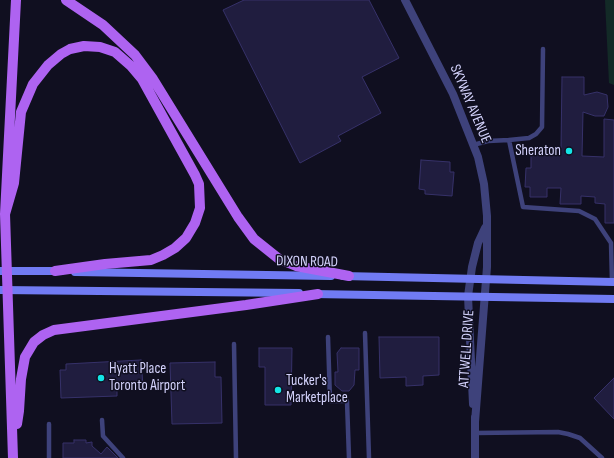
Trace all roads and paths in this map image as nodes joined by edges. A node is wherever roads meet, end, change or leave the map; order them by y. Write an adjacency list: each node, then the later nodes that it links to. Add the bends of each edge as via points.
1 (16, 0): 7 (main road)
2 (66, 0): 12 (main road, via 103,26 135,55 153,79 254,239 267,251 289,263)
3 (405, 0): 6 (street, SKYWAY AVENUE, via 453,94)
4 (543, 49): 5 (lane, via 542,127 529,138)
5 (508, 140): 6 (lane); 9 (lane, via 523,207 579,211 595,219)
6 (473, 145): 8 (street, SKYWAY AVENUE, via 484,184)
7 (5, 214): 11 (main road, via 14,183 21,112 33,84 48,65 70,49 92,46 115,52 142,79 195,175 199,184 200,208 186,238 163,255 151,260); 28 (main road)
8 (486, 226): 13 (street, SKYWAY AVENUE, via 478,243); 14 (street, SKYWAY AVENUE)
9 (612, 242): 15 (lane)
10 (0, 271): 11 (main road, DIXON ROAD)
11 (55, 271): 12 (main road, DIXON ROAD)
12 (349, 276): 13 (main road, DIXON ROAD)
13 (470, 279): 14 (main road, DIXON ROAD); 18 (street, ATTWELL DRIVE)
14 (486, 279): 15 (main road, DIXON ROAD); 19 (street, ATTWELL DRIVE)
15 (613, 282)
16 (0, 290): 17 (main road, DIXON ROAD)
17 (318, 294): 18 (main road, DIXON ROAD); 28 (main road, via 54,330 43,335 34,342 25,357)
18 (468, 296): 19 (main road, DIXON ROAD); 25 (street, ATTWELL DRIVE)
19 (484, 296): 20 (main road, DIXON ROAD); 25 (street, ATTWELL DRIVE)
20 (614, 299)
21 (365, 333): 34 (lane)
22 (328, 337): 33 (lane, via 330,401 347,400)
23 (234, 344): 32 (lane)
24 (102, 420): 31 (lane, via 103,436)
25 (475, 422): 27 (street, ATTWELL DRIVE)
26 (49, 424): 30 (lane)
27 (476, 433): 35 (street, ATTWELL DRIVE); 36 (lane, via 558,432 580,438)
28 (13, 442): 29 (main road)
29 (13, 458)
30 (49, 458)
31 (123, 458)
32 (236, 458)
33 (349, 458)
34 (369, 458)
35 (475, 458)
36 (602, 458)

